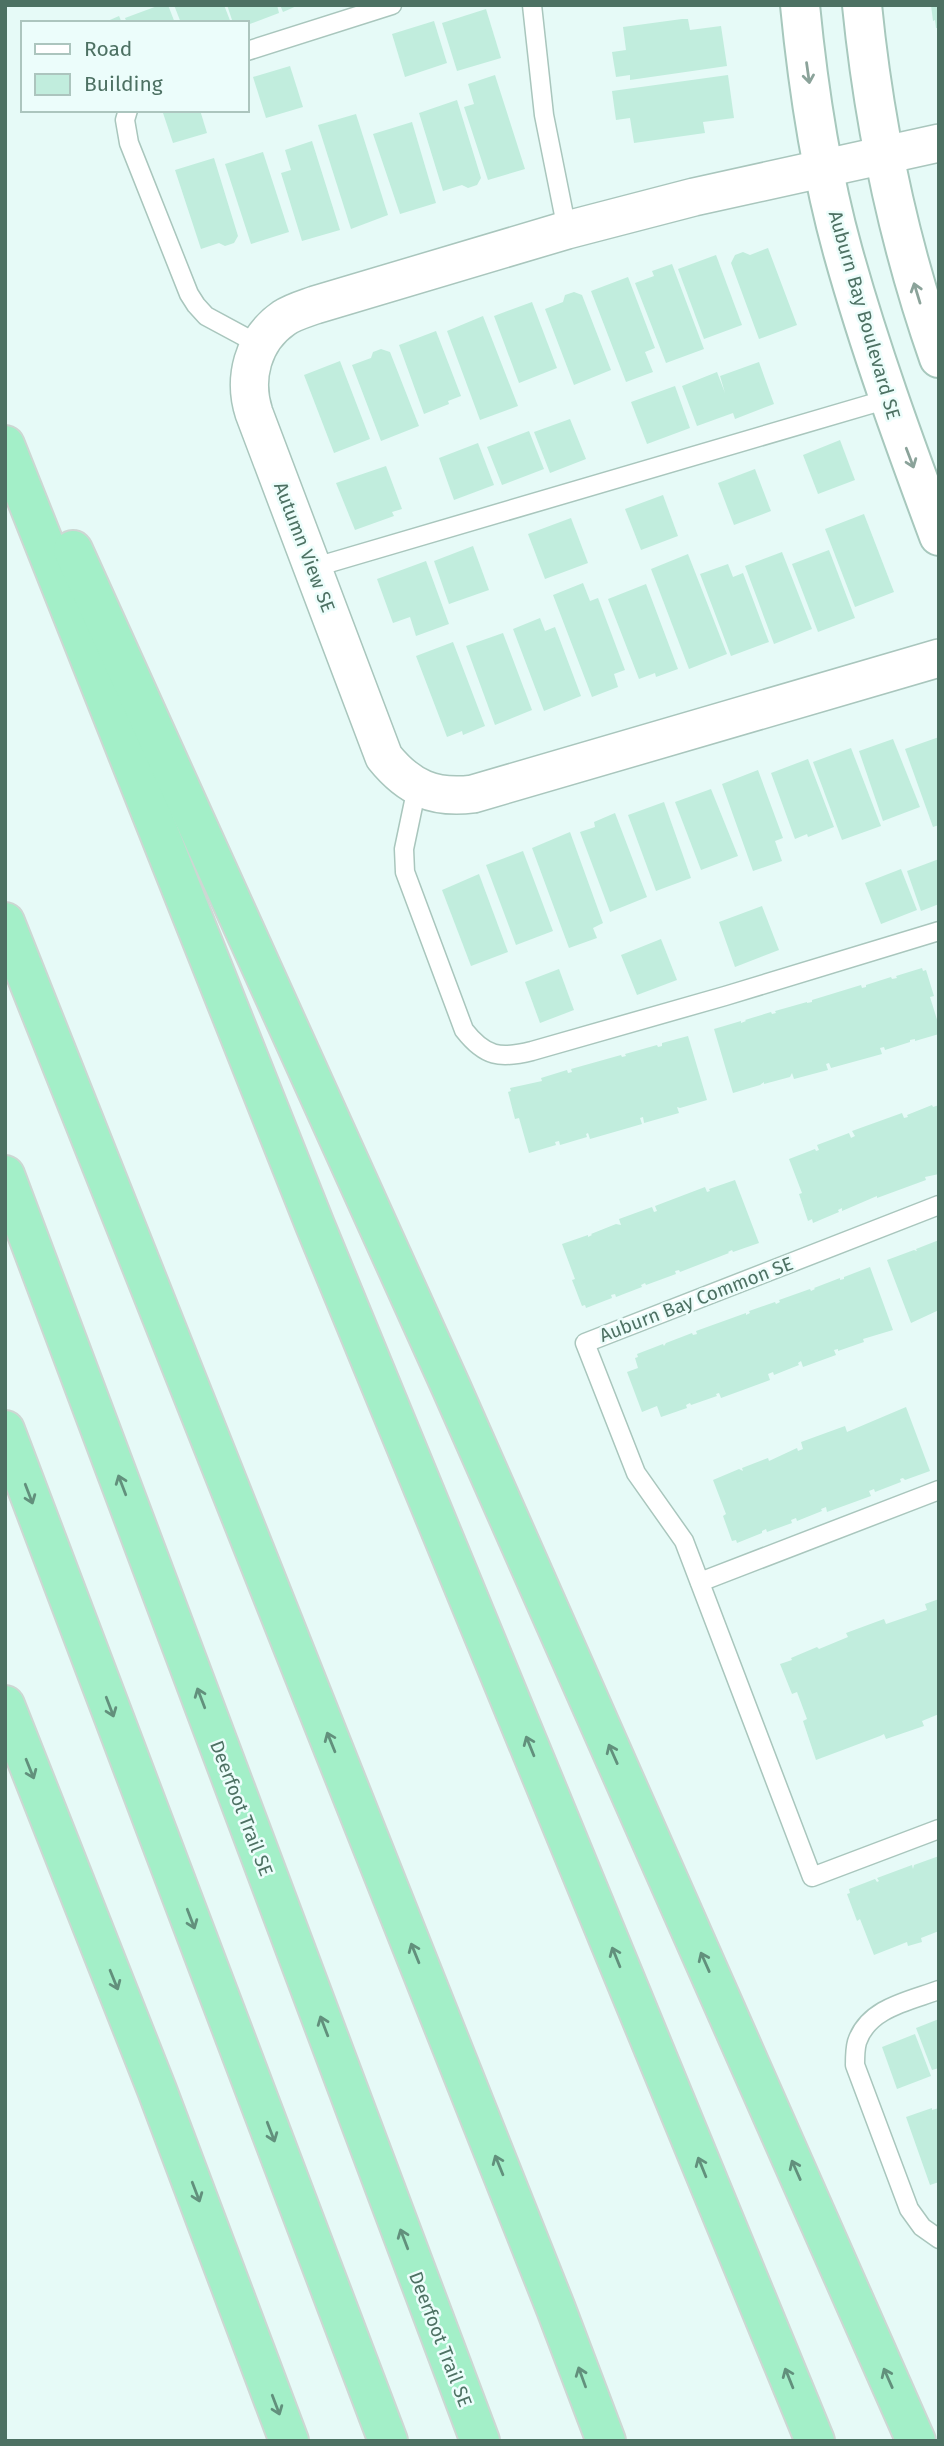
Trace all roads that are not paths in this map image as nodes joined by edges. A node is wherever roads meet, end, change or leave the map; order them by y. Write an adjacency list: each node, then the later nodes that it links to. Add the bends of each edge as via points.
1 (392, 5): 5 (lane)
2 (532, 5): 10 (lane, via 544,114)
3 (800, 5): 9 (street, Auburn Bay Boulevard SE, one-way to 9)
4 (862, 5): 8 (street)
5 (248, 51)
6 (127, 112): 11 (lane, via 130,143 189,295 206,316)
7 (939, 143): 8 (street, Autumn View SE)
8 (883, 154): 9 (street, Autumn View SE); 12 (street, one-way to 8, via 900,233)
9 (824, 167): 10 (street, Autumn View SE); 13 (street, Auburn Bay Boulevard SE, via 842,250)
10 (567, 230): 11 (street, Autumn View SE, via 292,314 272,328)
11 (260, 345): 17 (street, Autumn View SE, via 249,375 249,398)
12 (939, 358)
13 (888, 399): 16 (street, Auburn Bay Boulevard SE, one-way to 16); 17 (lane)
14 (5, 445): 15 (highway)
15 (21, 487): 35 (highway, one-way to 15, via 315,1224); 36 (highway, one-way to 15, via 440,1362 73,549 67,536)
16 (939, 536)
17 (312, 568): 19 (street, Autumn View SE, via 384,757)
18 (939, 658): 19 (street, Autumn View SE, via 473,794 453,796)
19 (417, 787): 21 (lane, via 404,849 405,872 464,1030 489,1054 510,1057)
20 (5, 922): 34 (highway, one-way to 20)
21 (937, 935)
22 (5, 1175): 33 (highway, Deerfoot Trail SE, one-way to 22)
23 (939, 1205): 26 (lane, Auburn Bay Common SE, via 585,1343 636,1473 677,1529)
24 (5, 1430): 32 (highway, one-way to 32)
25 (939, 1490): 26 (lane)
26 (700, 1582): 28 (lane, Auburn Bay Common SE, via 812,1877)
27 (5, 1705): 31 (highway, one-way to 31)
28 (939, 1829)
29 (939, 1990): 30 (lane, via 877,2014 857,2043 855,2065 909,2209 922,2227)
30 (939, 2239)
31 (289, 2441)
32 (388, 2441)
33 (480, 2441)
34 (606, 2441)
35 (815, 2441)
36 (916, 2441)

